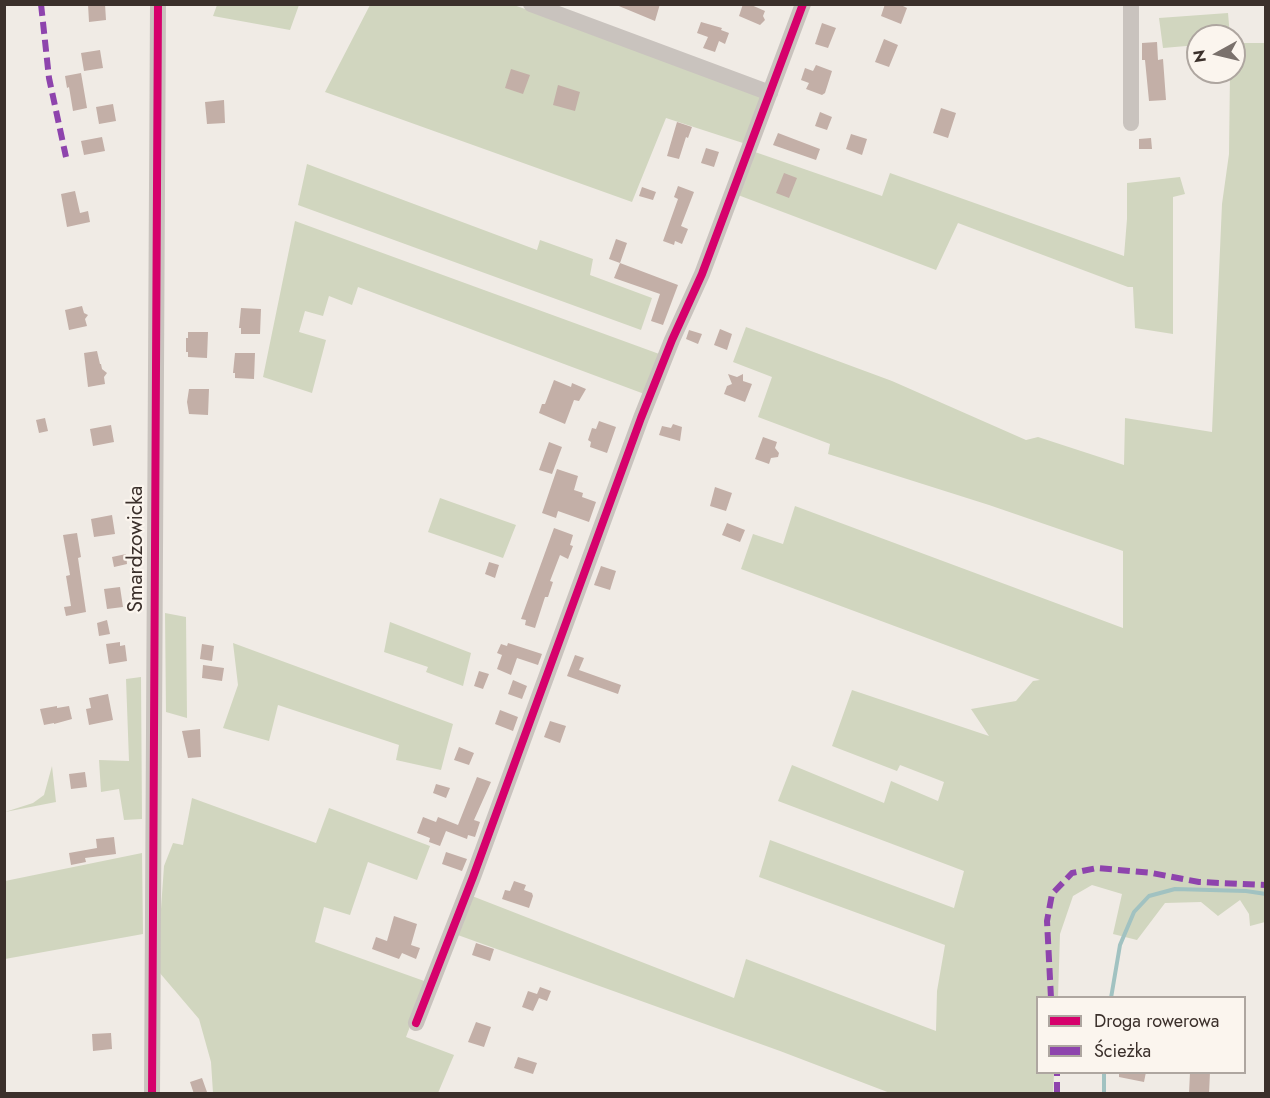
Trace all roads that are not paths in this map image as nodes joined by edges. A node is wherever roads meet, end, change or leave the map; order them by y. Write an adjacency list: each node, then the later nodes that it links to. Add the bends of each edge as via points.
1 (158, 4): 8 (street, Smardzowicka)
2 (531, 4): 5 (street)
3 (803, 4): 5 (street)
4 (1131, 4): 6 (street)
5 (770, 93): 7 (street, via 702,274 641,418)
6 (1131, 123)
7 (416, 1023)
8 (152, 1094)

